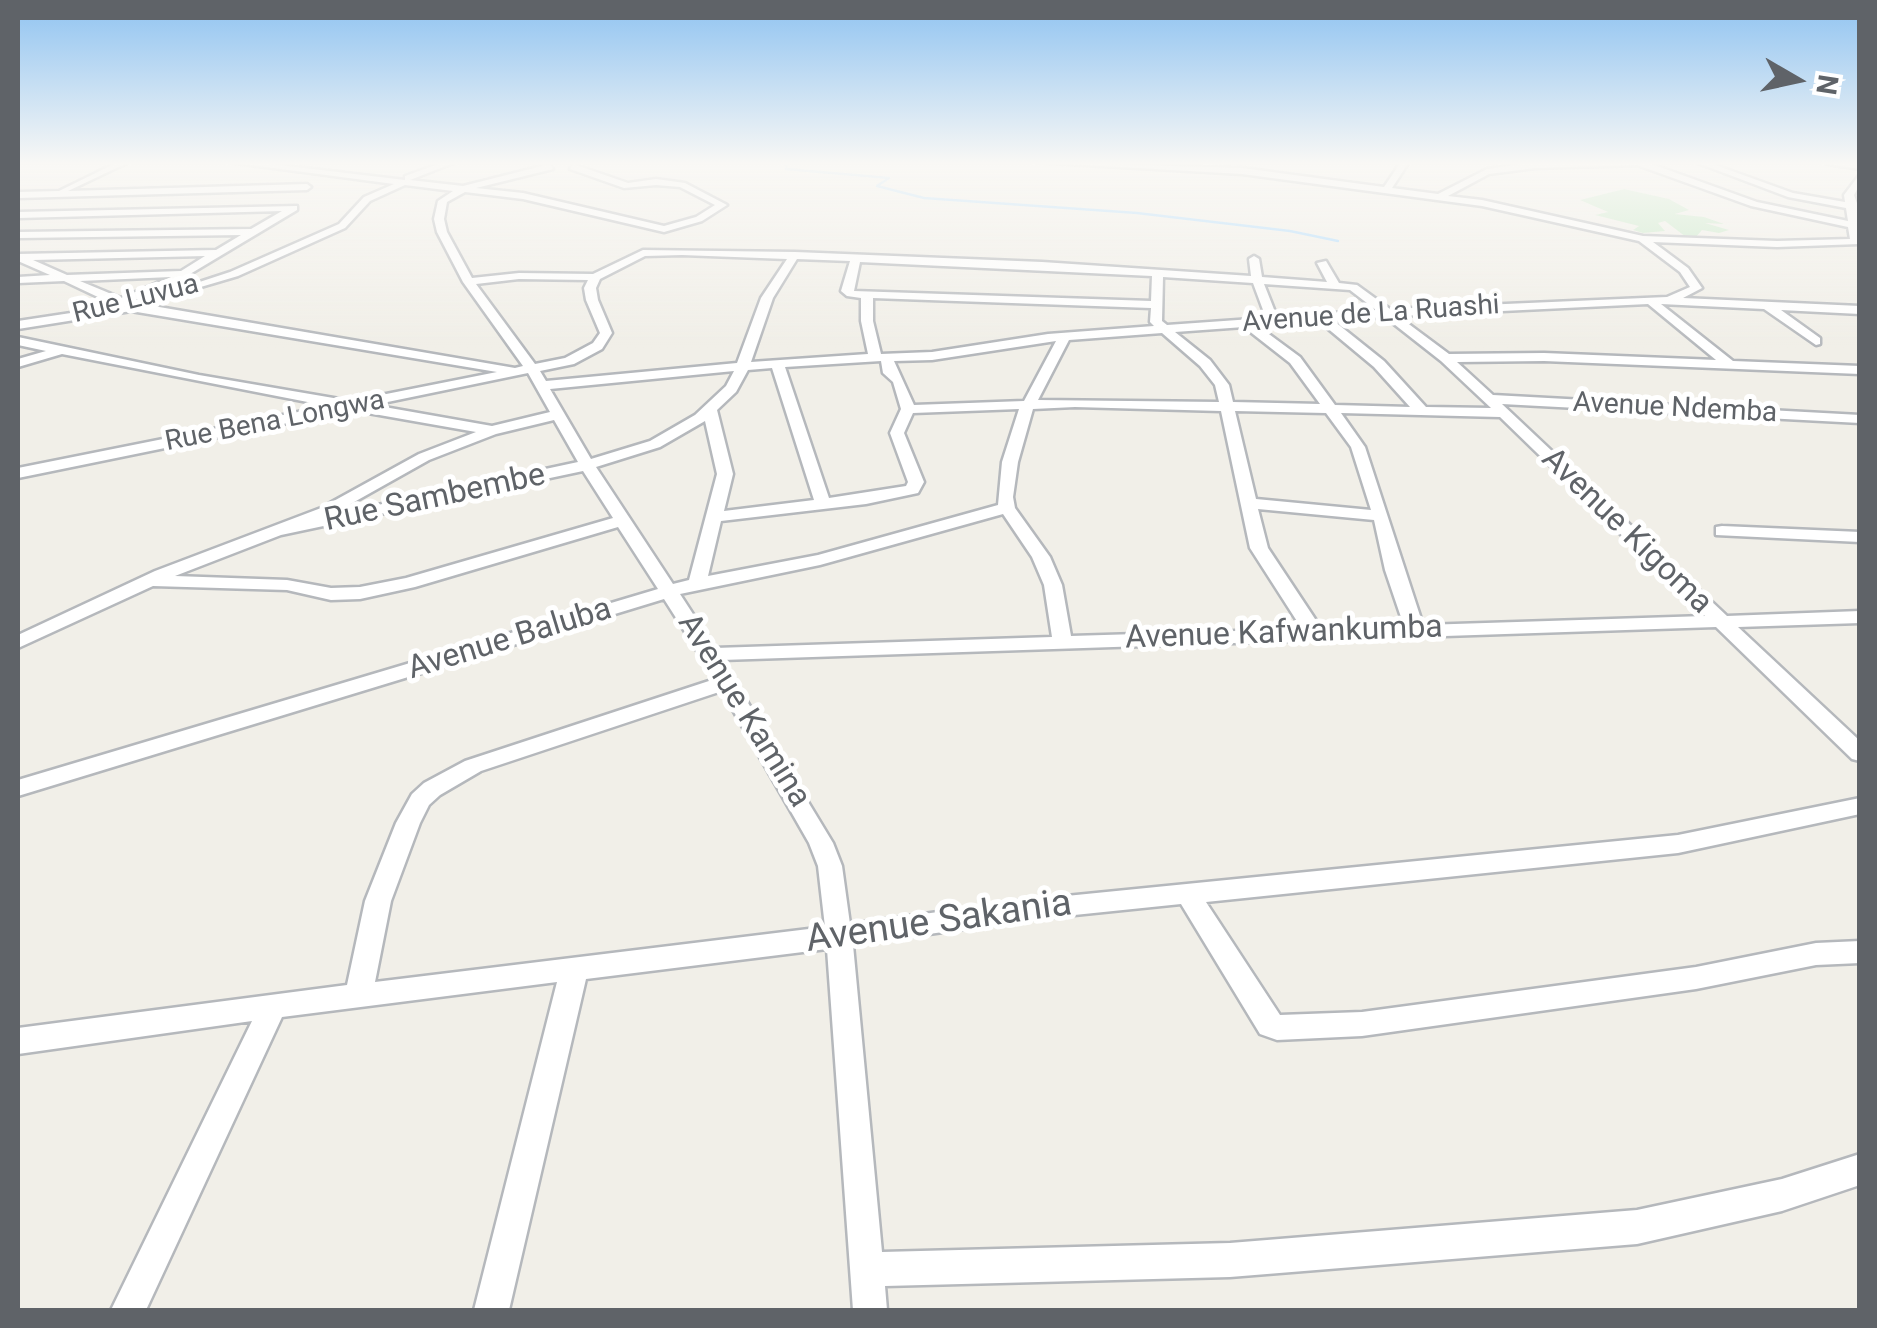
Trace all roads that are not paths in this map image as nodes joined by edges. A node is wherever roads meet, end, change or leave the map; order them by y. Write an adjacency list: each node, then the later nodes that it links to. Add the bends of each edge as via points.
1 (270, 224): 9 (street)
2 (342, 224): 32 (street, Rue Luvua, via 229,276)
3 (440, 224): 27 (street, Avenue Kamina)
4 (644, 224): 8 (street)
5 (682, 224): 8 (street)
6 (1571, 224): 11 (street)
7 (1850, 224): 12 (street)
8 (664, 229): 13 (street)
9 (258, 232): 10 (street); 14 (street)
10 (18, 235)
11 (1642, 239): 12 (street); 30 (street, via 1696,285)
12 (1858, 243)
13 (682, 252): 15 (street); 23 (street, via 643,253)
14 (220, 253): 16 (street); 21 (street)
15 (795, 254): 17 (street); 51 (street, via 767,298)
16 (18, 257): 22 (street)
17 (856, 257): 26 (street); 29 (street, via 847,292)
18 (1254, 259): 24 (street)
19 (1322, 263): 28 (street)
20 (1158, 272): 24 (street); 26 (street); 33 (street)
21 (184, 273): 22 (street); 32 (street)
22 (56, 276): 25 (street); 32 (street)
23 (595, 277): 27 (street); 53 (street, via 590,288 606,327 604,340)
24 (1256, 279): 28 (street); 38 (street)
25 (18, 280)
26 (985, 280): 29 (street); 33 (street)
27 (470, 282): 53 (street, Avenue Kamina)
28 (1334, 284): 36 (street, Avenue Kigoma, via 1355,288)
29 (867, 294): 46 (street, via 867,321)
30 (1669, 300): 31 (street, Avenue de La Ruashi); 34 (street, Avenue de La Ruashi)
31 (1652, 302): 36 (street, Avenue de La Ruashi); 50 (street)
32 (125, 305): 40 (street, Rue Luvua); 53 (street)
33 (1156, 305): 41 (street, via 1156,322)
34 (1768, 306): 35 (street, Avenue de La Ruashi); 43 (street)
35 (1860, 310)
36 (1390, 312): 37 (street, Avenue de La Ruashi); 47 (street, Avenue Kigoma)
37 (1323, 318): 38 (street, Avenue de La Ruashi); 61 (street)
38 (1273, 322): 39 (street, Avenue de La Ruashi)
39 (1248, 324): 41 (street, Avenue de La Ruashi); 60 (street, via 1295,360)
40 (18, 325)
41 (1165, 329): 42 (street, Avenue de La Ruashi); 56 (street, via 1216,374)
42 (1064, 337): 46 (street, Avenue de La Ruashi); 55 (street)
43 (1816, 341)
44 (18, 342): 45 (street)
45 (60, 350): 48 (street); 57 (street)
46 (881, 357): 49 (street, Avenue de La Ruashi); 58 (street)
47 (1446, 358): 50 (street); 54 (street, Avenue Kigoma)
48 (18, 363)
49 (777, 363): 51 (street, Avenue de La Ruashi); 69 (street)
50 (1729, 364): 52 (street)
51 (741, 367): 53 (street, Avenue de La Ruashi); 59 (street, via 731,390)
52 (1859, 370)
53 (532, 376): 57 (street, Rue Bena Longwa); 63 (street, Avenue Kamina)
54 (1490, 399): 62 (street, Avenue Kigoma); 64 (street, Avenue Ndemba)
55 (1027, 404): 56 (street); 58 (street); 70 (street, via 1010,462)
56 (1228, 406): 60 (street); 68 (street)
57 (350, 407): 65 (street); 67 (street, Rue Bena Longwa)
58 (908, 408): 69 (street, via 897,433 916,482 912,490)
59 (710, 410): 66 (street, Rue Sambembe, via 640,451); 72 (street, via 725,474)
60 (1329, 410): 61 (street); 71 (street, via 1358,447)
61 (1423, 412): 62 (street)
62 (1504, 413): 81 (street, Avenue Kigoma)
63 (557, 415): 65 (street); 66 (street, Avenue Kamina)
64 (1860, 418)
65 (492, 430): 74 (street)
66 (587, 465): 73 (street, Avenue Kamina); 74 (street, Rue Sambembe)
67 (18, 474)
68 (1248, 503): 71 (street); 83 (street, via 1259,548)
69 (823, 504): 72 (street)
70 (1007, 508): 78 (street, Avenue Baluba, via 820,560); 85 (street, via 1053,585)
71 (1382, 516): 82 (street)
72 (714, 517): 78 (street)
73 (623, 520): 77 (street, via 360,593); 79 (street, Avenue Kamina)
74 (283, 530): 77 (street)
75 (1722, 531): 76 (street)
76 (1860, 538)
77 (148, 581): 84 (street)
78 (697, 583): 79 (street, Avenue Baluba)
79 (669, 593): 86 (street, Avenue Kamina); 89 (street, Avenue Baluba)
80 (1860, 616): 81 (street, Avenue Kafwankumba)
81 (1716, 620): 82 (street, Avenue Kafwankumba); 88 (street, Avenue Kigoma)
82 (1414, 628): 83 (street, Avenue Kafwankumba)
83 (1314, 632): 85 (street, Avenue Kafwankumba)
84 (18, 642)
85 (1063, 644): 86 (street, Avenue Kafwankumba)
86 (709, 654): 87 (street, Avenue Kamina)
87 (727, 682): 92 (street, Avenue Kamina, via 821,843); 95 (street, via 473,766 432,789 413,812 389,870)
88 (1856, 748)
89 (18, 788)
90 (1860, 806): 91 (street, Avenue Sakania, via 1678,844)
91 (1187, 894): 92 (street, Avenue Sakania); 93 (street, via 1277,1028 1362,1024)
92 (839, 937): 94 (street, Avenue Sakania); 99 (street, Avenue Kamina)
93 (1860, 952)
94 (574, 970): 95 (street, Avenue Sakania); 101 (street)
95 (358, 996): 96 (street, Avenue Sakania)
96 (273, 1006): 97 (street, Avenue Sakania); 100 (street)
97 (18, 1041)
98 (1860, 1169): 99 (street, via 1782,1195 1637,1227 1230,1260)
99 (868, 1269): 102 (street, Avenue Kamina)
100 (128, 1310)
101 (492, 1310)
102 (870, 1310)

